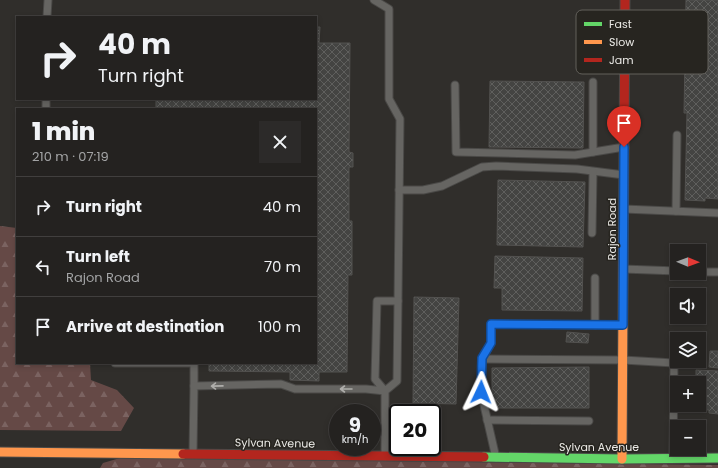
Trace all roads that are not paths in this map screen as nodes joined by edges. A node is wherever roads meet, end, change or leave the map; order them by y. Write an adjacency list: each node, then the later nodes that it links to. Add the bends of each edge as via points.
1 (48, 0): 5 (lane)
2 (374, 0): 14 (lane, via 389,9 389,99 400,119)
3 (625, 0): 4 (street, Rajon Road)
4 (625, 10)
5 (47, 16)
6 (624, 74): 10 (street, Rajon Road)
7 (593, 82): 11 (lane)
8 (455, 85): 11 (lane, via 456,152 575,155)
9 (677, 135): 16 (lane)
10 (624, 147): 11 (lane); 13 (street, Rajon Road)
11 (593, 152)
12 (593, 172): 13 (lane); 14 (lane, via 562,168 482,167 442,186 423,190); 18 (lane)
13 (624, 174): 15 (street, Rajon Road)
14 (399, 190): 24 (lane)
15 (624, 210): 16 (lane); 19 (street, Rajon Road)
16 (676, 211): 17 (lane)
17 (718, 213)
18 (592, 233)
19 (624, 270): 20 (lane); 26 (street, Rajon Road)
20 (670, 271)
21 (706, 272): 22 (lane)
22 (718, 272)
23 (595, 278): 25 (lane)
24 (398, 301): 31 (lane, via 397,381); 31 (lane, via 376,301 375,378)
25 (594, 325): 26 (lane); 27 (lane, via 491,324 491,343)
26 (623, 325): 28 (street, Rajon Road)
27 (482, 358): 28 (lane); 32 (lane, via 481,392)
28 (623, 360): 39 (street, Rajon Road); 40 (lane, via 674,363)
29 (194, 364): 30 (lane)
30 (194, 386): 31 (lane, one-way to 30, via 295,388 281,384); 35 (lane)
31 (385, 391): 36 (lane)
32 (488, 420): 33 (lane); 37 (lane)
33 (590, 421)
34 (0, 452): 35 (street, Sylvan Avenue)
35 (193, 454): 36 (street, Sylvan Avenue)
36 (385, 457): 37 (street, Sylvan Avenue)
37 (496, 458): 39 (street, Sylvan Avenue)
38 (718, 458): 40 (street, Sylvan Avenue)
39 (622, 459): 40 (street, Sylvan Avenue)
40 (673, 459)

